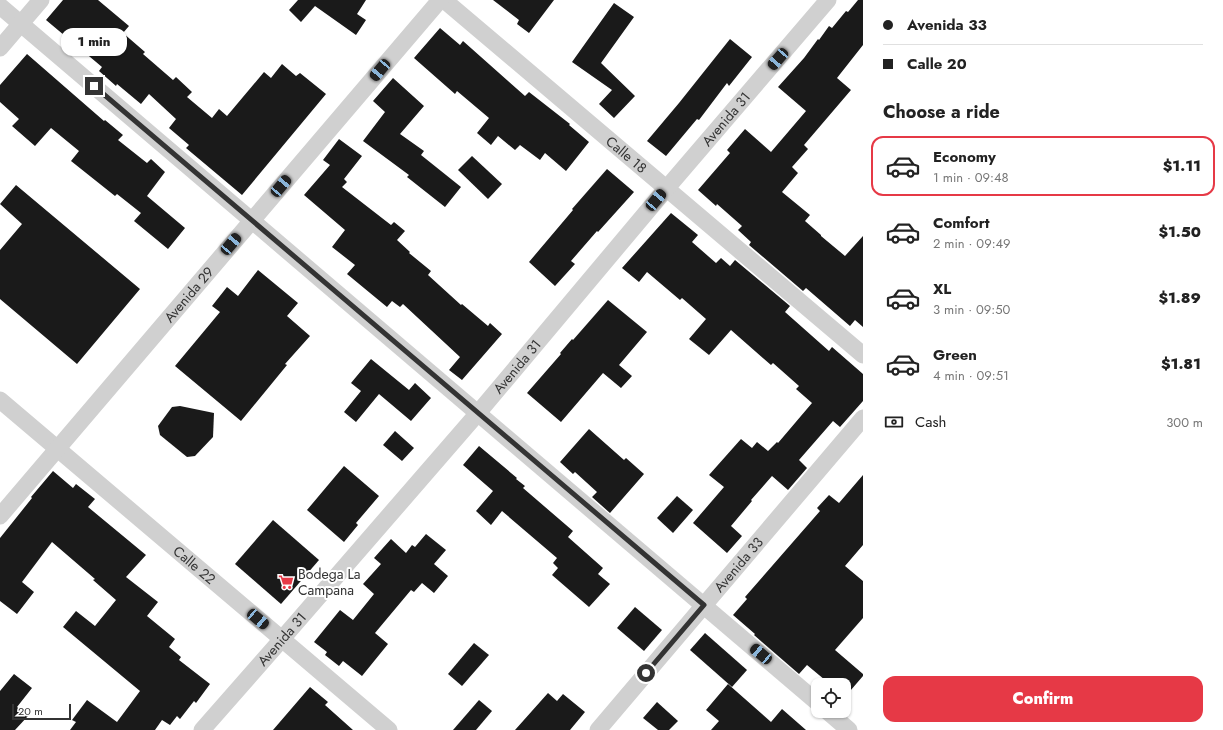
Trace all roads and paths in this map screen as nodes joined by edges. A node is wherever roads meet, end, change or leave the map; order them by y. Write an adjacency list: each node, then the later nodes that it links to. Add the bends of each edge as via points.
1 (41, 0): 6 (street)
2 (440, 0): 9 (street, Avenida 29)
3 (444, 0): 8 (street, Calle 18)
4 (828, 0): 8 (street, Avenida 31)
5 (0, 6): 6 (street)
6 (21, 24): 7 (street); 9 (street)
7 (0, 48)
8 (666, 188): 10 (street, Calle 18); 12 (street, Avenida 31)
9 (252, 220): 12 (street); 14 (street, Avenida 29)
10 (863, 355)
11 (0, 400): 14 (street, Calle 22)
12 (478, 413): 16 (street); 17 (street, Avenida 31)
13 (863, 418): 16 (street, Avenida 33)
14 (57, 449): 15 (street, Avenida 29); 17 (street, Calle 22)
15 (0, 516)
16 (704, 605): 18 (street); 22 (street, Avenida 33)
17 (282, 639): 20 (street, Avenida 31); 21 (street, Calle 22)
18 (811, 697)
19 (835, 718): 23 (street)
20 (202, 730)
21 (389, 730)
22 (598, 730)
23 (849, 730)

